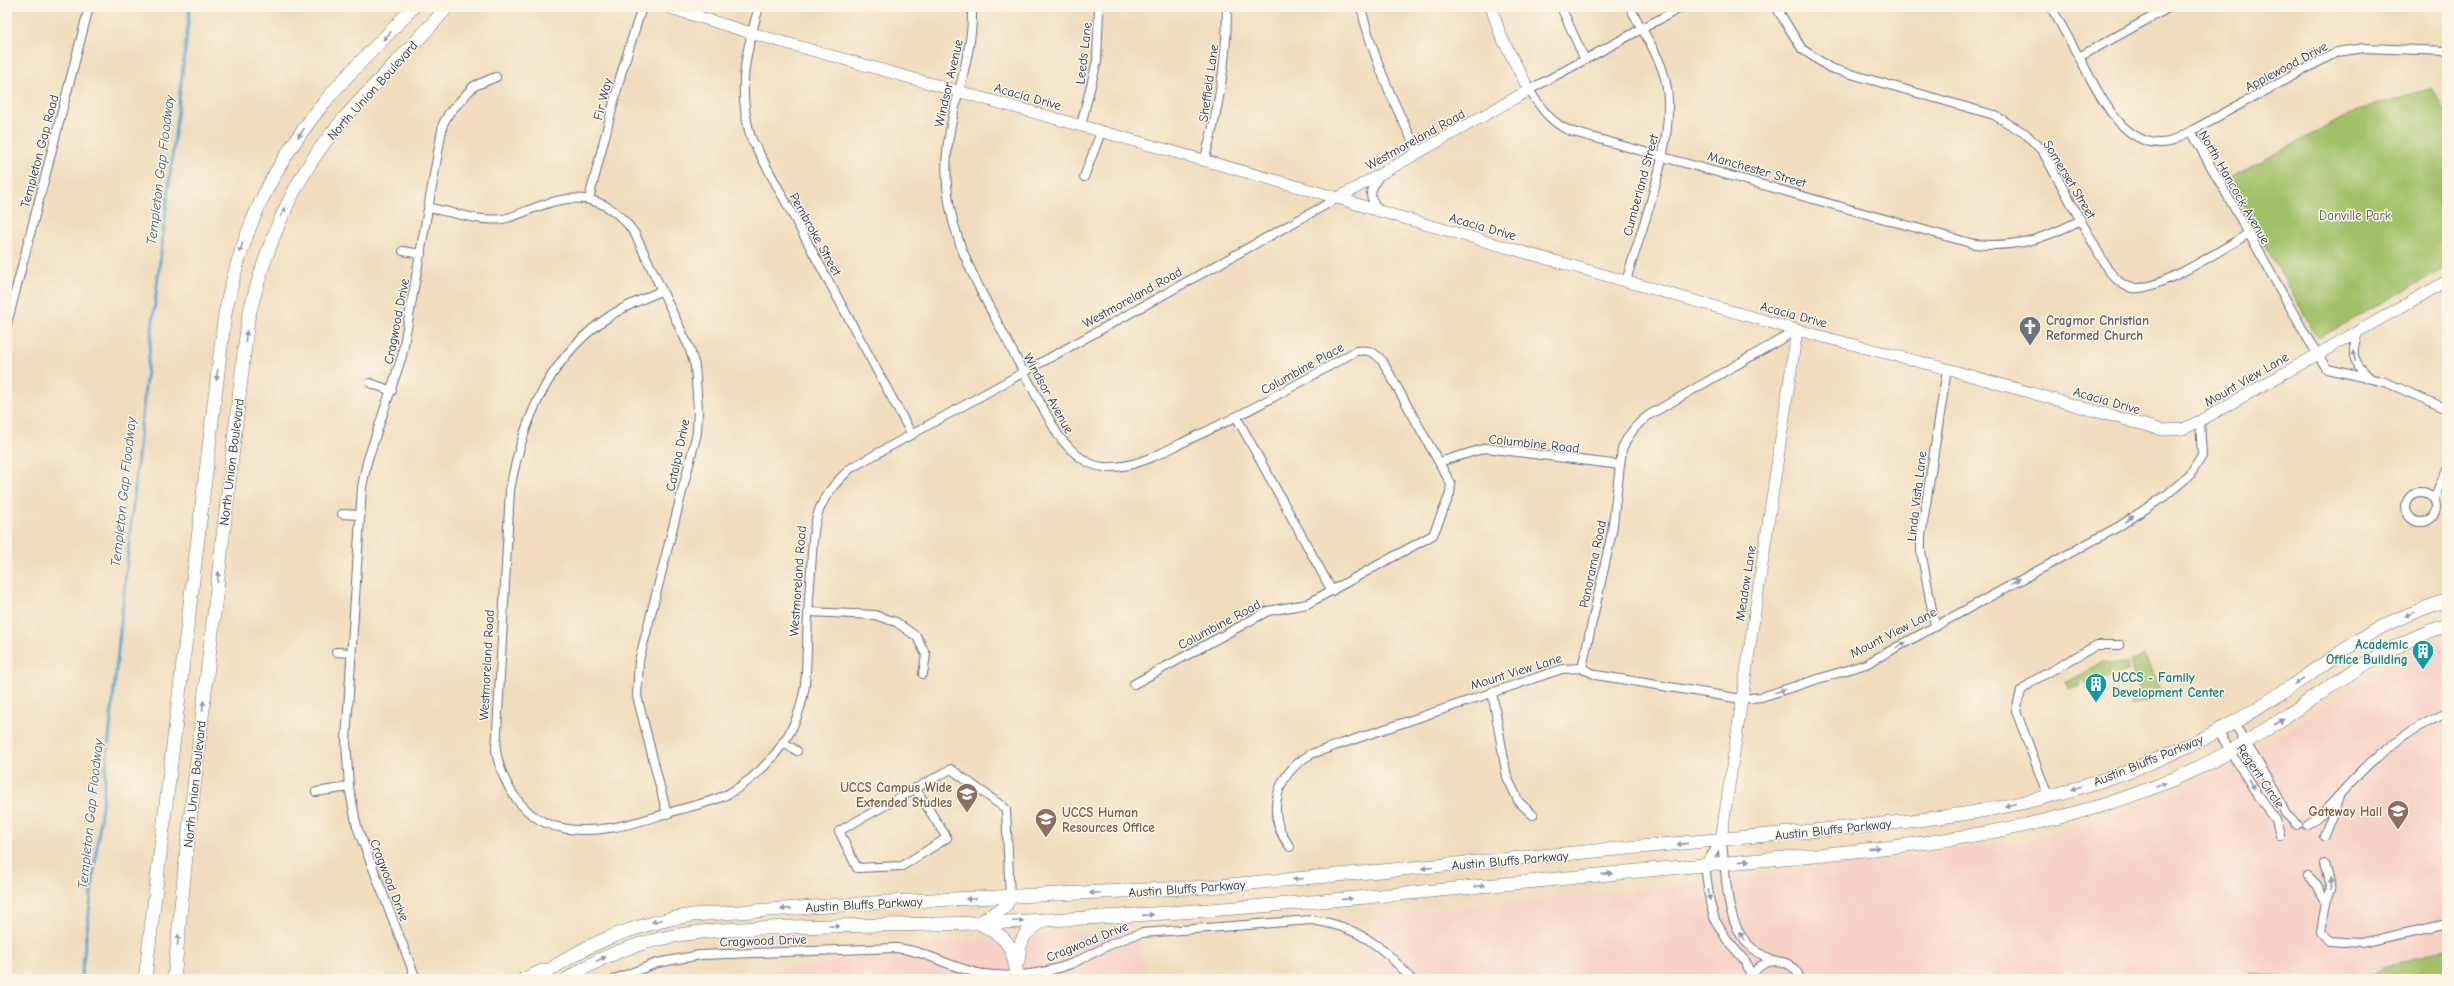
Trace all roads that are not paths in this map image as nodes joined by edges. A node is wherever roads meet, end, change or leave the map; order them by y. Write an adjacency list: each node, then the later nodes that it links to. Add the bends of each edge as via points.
1 (89, 7): 45 (street, Templeton Gap Road)
2 (413, 7): 110 (main road, North Union Boulevard, one-way to 110, via 323,103 284,157 246,233 234,269 224,321)
3 (447, 7): 111 (main road, North Union Boulevard, one-way to 3, via 246,334 256,287 280,217 313,158 340,122)
4 (642, 7): 35 (street, Fir Way, via 621,74)
5 (667, 7): 19 (street, Acacia Drive)
6 (759, 7): 19 (street, Pembroke Street)
7 (972, 7): 25 (street, Windsor Avenue, via 968,59)
8 (1099, 7): 26 (street, Leeds Lane, via 1097,61)
9 (1227, 7): 31 (street, Sheffield Lane, via 1222,85)
10 (1361, 7): 29 (street, via 1380,74)
11 (1491, 7): 24 (street, Manchester Street, via 1501,36)
12 (1561, 7): 22 (street)
13 (1630, 7): 18 (street, Cumberland Street)
14 (1682, 7): 18 (street, Westmoreland Road)
15 (1776, 7): 38 (street, Somerset Street, via 1802,49 1830,68 1979,110 2015,126 2043,152)
16 (2051, 7): 21 (street, North Hancock Avenue)
17 (2170, 7): 21 (street)
18 (1642, 29): 22 (street, Westmoreland Road); 30 (street, Cumberland Street, via 1658,58 1668,91 1668,126)
19 (751, 33): 25 (street, Acacia Drive); 57 (street, Pembroke Street, via 743,74 743,99 751,138)
20 (2447, 52): 27 (street, Applewood Drive, via 2364,48 2337,52)
21 (2079, 57): 27 (street, North Hancock Avenue, via 2108,109 2134,134 2157,142 2169,142)
22 (1585, 60): 24 (street, Westmoreland Road)
23 (496, 77): 36 (street, Cragwood Drive, via 474,86 449,113 443,124)
24 (1529, 90): 29 (street, Westmoreland Road); 30 (street, Manchester Street, via 1545,113 1560,127)
25 (959, 91): 26 (street, Acacia Drive); 50 (street, Windsor Avenue, via 947,153 946,175 951,217 968,268)
26 (1081, 125): 28 (street, Acacia Drive)
27 (2191, 131): 39 (street, North Hancock Avenue)
28 (1101, 132): 31 (street, Acacia Drive); 33 (street)
29 (1419, 153): 32 (street, Westmoreland Road)
30 (1662, 157): 38 (street, Manchester Street, via 1974,244 2035,241); 42 (street, Cumberland Street)
31 (1204, 161): 34 (street, Acacia Drive)
32 (1379, 176): 34 (street, Westmoreland Road); 37 (street, via 1370,191 1372,201)
33 (1084, 177)
34 (1338, 198): 37 (street, Acacia Drive); 50 (street, Westmoreland Road)
35 (589, 199): 36 (street, Catalpa Drive, via 556,200 501,219 487,219); 44 (street, Catalpa Drive, via 605,205 627,222)
36 (430, 208): 41 (street, Cragwood Drive)
37 (1381, 212): 42 (street, Acacia Drive)
38 (2081, 220): 39 (street, Somerset Street, via 2108,270 2123,284 2132,288 2155,285)
39 (2248, 234): 48 (street, North Hancock Avenue)
40 (403, 251): 41 (street)
41 (421, 254): 53 (street, Cragwood Drive, via 402,356)
42 (1626, 281): 46 (street, Acacia Drive)
43 (2447, 281): 47 (street, Mount View Lane)
44 (662, 290): 89 (street, Catalpa Drive, via 689,347 695,366 698,409 696,434 639,661 637,679 637,696); 89 (street, Westmoreland Road, via 611,315 578,341 552,375 525,429 510,490 496,744 500,768 513,794 525,809 554,826 586,832)
45 (7, 324)
46 (1797, 330): 49 (street, Acacia Drive); 59 (street, via 1638,423 1626,440); 76 (street, Meadow Lane)
47 (2358, 331): 48 (street, Mount View Lane); 51 (street, one-way to 47, via 2357,367 2353,358)
48 (2317, 354): 51 (street, via 2327,369); 56 (street, Mount View Lane)
49 (1947, 369): 56 (street, Acacia Drive, via 2162,430 2183,429); 68 (street, Linda Vista Lane, via 1921,536 1921,551)
50 (1024, 373): 55 (street, Windsor Avenue, via 1067,447 1089,462 1102,467 1117,467 1146,459); 57 (street, Westmoreland Road)
51 (2369, 377): 54 (street)
52 (370, 383): 53 (street)
53 (392, 391): 63 (street, Cragwood Drive, via 367,462)
54 (2447, 409)
55 (1237, 418): 58 (street, Columbine Place, via 1356,351 1366,349 1376,354 1383,362); 64 (street)
56 (2200, 421): 68 (street, Mount View Lane, one-way to 56, via 2118,526 2165,496 2190,475 2202,456)
57 (912, 435): 66 (street, Westmoreland Road, via 851,468 823,500 814,524)
58 (1439, 462): 59 (street, Columbine Road, via 1486,448); 64 (street, Columbine Road, via 1451,484 1450,494 1433,535)
59 (1620, 465): 72 (street, Panorama Road, via 1612,532)
60 (2447, 468): 61 (street)
61 (2434, 498)
62 (342, 514): 63 (street)
63 (360, 515): 71 (street, Cragwood Drive)
64 (1332, 591): 74 (street, Columbine Road, via 1307,604 1268,611)
65 (2447, 600): 78 (main road, Austin Bluffs Parkway, one-way to 78, via 2374,631)
66 (808, 612): 73 (street, via 875,615 896,622 916,638 926,654); 80 (street, Westmoreland Road, via 803,697)
67 (2447, 625): 81 (main road, Austin Bluffs Parkway, one-way to 67, via 2393,647)
68 (1935, 626): 76 (street, Mount View Lane, one-way to 68, via 1761,697 1866,664)
69 (2120, 645): 87 (street, via 2096,645 2020,691 2016,711)
70 (336, 652): 71 (street)
71 (351, 653): 84 (street, Cragwood Drive, via 346,741)
72 (1582, 668): 75 (street, Mount View Lane, via 1562,669); 76 (street, Mount View Lane, via 1596,675)
73 (923, 674)
74 (1134, 684)
75 (1492, 692): 90 (street, via 1507,777 1519,802); 96 (street, Mount View Lane, via 1311,754 1298,761 1280,786 1276,802 1277,824)
76 (1742, 699): 95 (street, Meadow Lane)
77 (2447, 713): 88 (street, via 2389,747 2363,770)
78 (2234, 723): 79 (main road, Austin Bluffs Parkway); 81 (street, Regent Circle)
79 (2218, 731): 83 (street, Regent Circle); 87 (main road, Austin Bluffs Parkway, one-way to 87, via 2119,774)
80 (784, 742): 82 (street); 89 (street, Westmoreland Road, via 768,762 742,785 713,800)
81 (2246, 743): 83 (main road, Austin Bluffs Parkway); 91 (street, Regent Circle, via 2276,792 2285,813)
82 (797, 751)
83 (2230, 752): 93 (street, Regent Circle, one-way to 93, via 2276,820); 97 (main road, Austin Bluffs Parkway, one-way to 83, via 1930,842 2004,830 2124,798 2177,778)
84 (349, 787): 86 (street); 112 (street, Cragwood Drive, via 357,827)
85 (915, 788): 85 (street, via 839,831 857,868 902,866 947,838); 101 (street, via 951,769 1006,809)
86 (316, 792)
87 (2048, 796): 95 (main road, Austin Bluffs Parkway, one-way to 95, via 1944,817)
88 (2339, 797): 92 (street); 94 (street, via 2337,809)
89 (666, 814)
90 (1533, 815)
91 (2297, 825)
92 (2306, 825)
93 (2280, 836)
94 (2324, 836)
95 (1721, 840): 97 (street, Meadow Lane); 99 (street, Meadow Lane); 101 (main road, Austin Bluffs Parkway, one-way to 101, via 1208,887)
96 (1290, 847)
97 (1726, 863): 99 (main road, Austin Bluffs Parkway); 106 (street, Meadow Lane, one-way to 97, via 1746,942 1734,922 1729,905)
98 (2324, 864): 102 (street, one-way to 98, via 2331,889)
99 (1705, 865): 103 (main road, Austin Bluffs Parkway, one-way to 99, via 1297,904); 109 (street, one-way to 109, via 1715,920 1727,940 1746,962)
100 (2308, 876): 102 (street, via 2317,885)
101 (1010, 898): 104 (main road, via 1004,908); 107 (main road, Austin Bluffs Parkway, one-way to 107, via 888,902 664,919 616,934)
102 (2326, 902): 105 (street, via 2321,932 2330,941 2361,942)
103 (1047, 919): 104 (main road, Austin Bluffs Parkway, one-way to 103); 108 (main road, via 1030,929 1022,939)
104 (979, 923): 108 (main road, via 1008,941); 115 (main road, Austin Bluffs Parkway, one-way to 104, via 620,950 647,941 697,931)
105 (2447, 924)
106 (1772, 961): 109 (street, via 1760,966); 118 (street, Meadow Lane, via 1787,964 1794,969)
107 (554, 967): 113 (main road); 114 (main road, Austin Bluffs Parkway)
108 (1018, 974): 116 (street, Cragwood Drive, via 984,974 968,971 918,951 896,948 700,955 658,962); 117 (street, Cragwood Drive, via 1063,966 1116,941 1142,933 1311,920 1337,924 1368,937 1390,954)
109 (1751, 978)
110 (145, 979)
111 (174, 979)
112 (416, 979)
113 (524, 979)
114 (538, 979)
115 (568, 979)
116 (615, 979)
117 (1411, 979)
118 (1800, 979)

